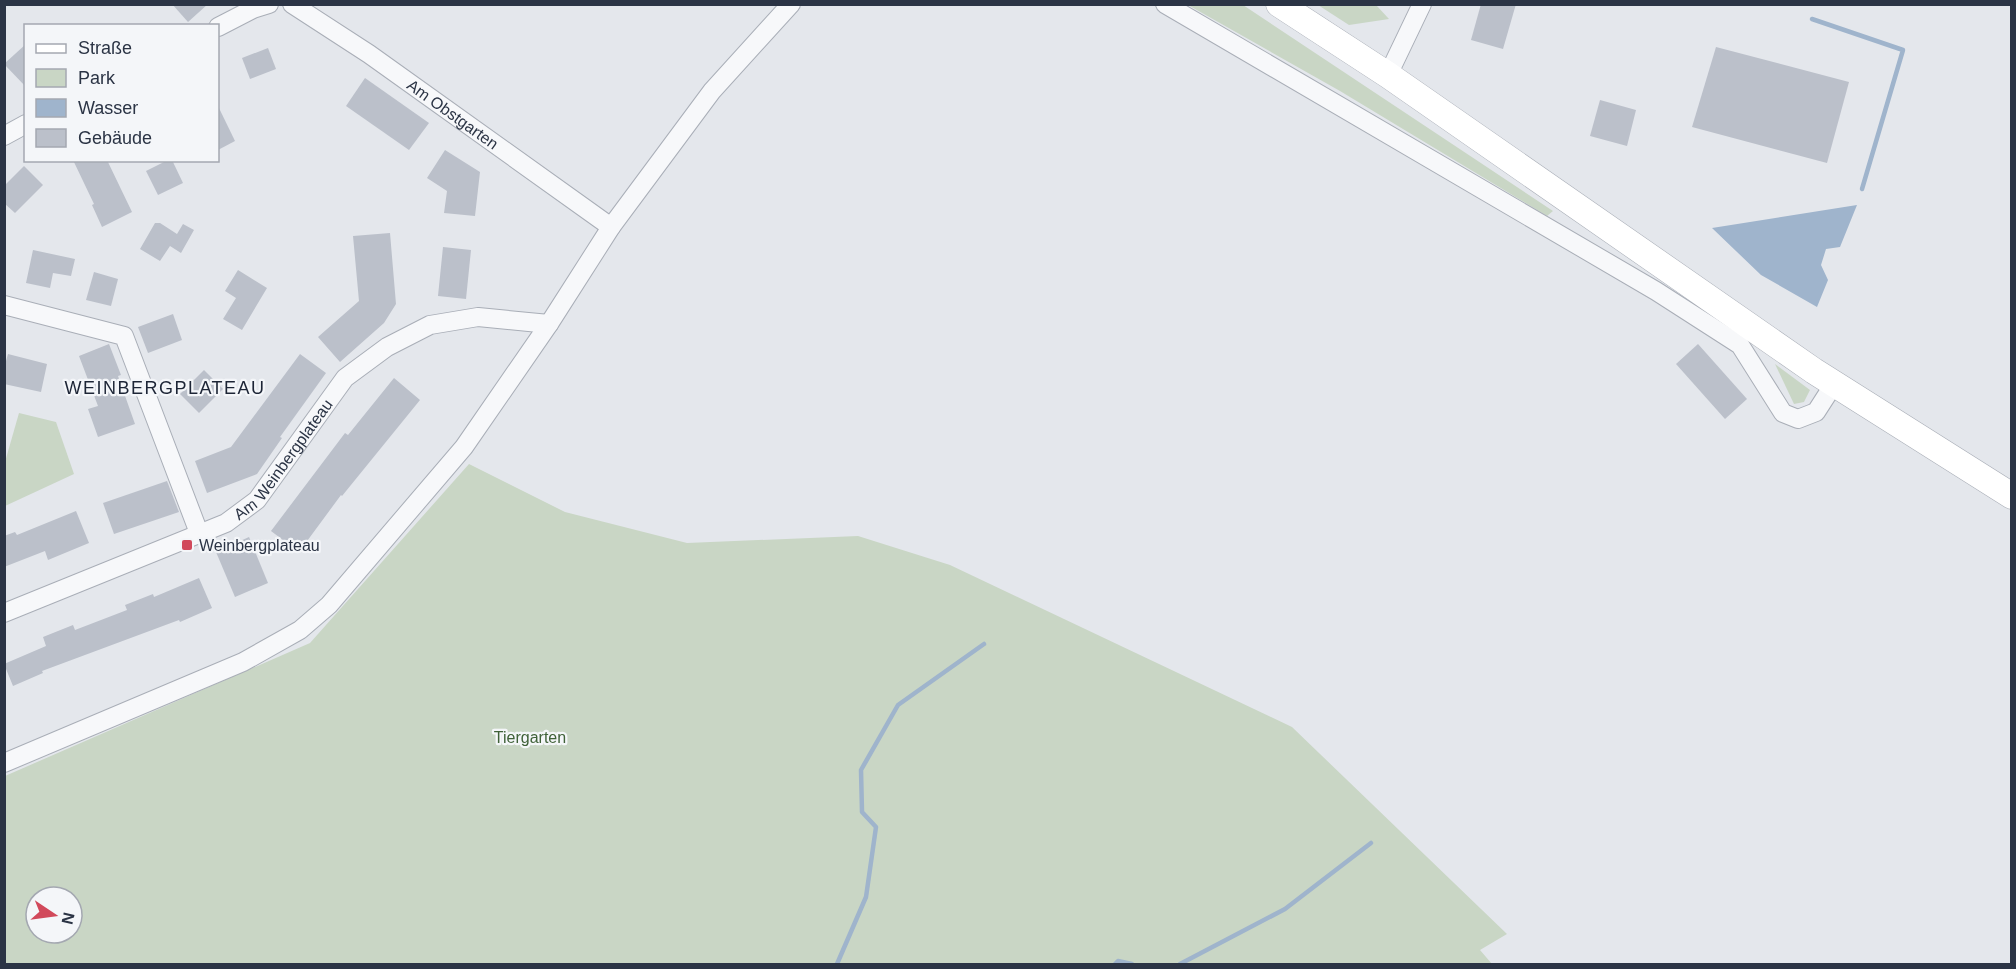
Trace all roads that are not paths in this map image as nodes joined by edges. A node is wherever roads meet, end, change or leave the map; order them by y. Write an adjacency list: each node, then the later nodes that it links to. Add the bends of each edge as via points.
1 (269, 4): 7 (street)
2 (292, 4): 11 (street, Am Obstgarten)
3 (791, 4): 11 (street, via 712,91)
4 (1165, 4): 14 (street, via 1656,291 1740,345 1783,412 1798,419 1816,412)
5 (1279, 4): 8 (main road)
6 (1422, 4): 8 (street)
7 (219, 26)
8 (1388, 75): 14 (main road)
9 (24, 125): 10 (street)
10 (4, 136)
11 (611, 227): 13 (street)
12 (4, 305): 16 (street, via 124,336)
13 (549, 324): 16 (street, Am Weinbergplateau, via 478,317 430,325 387,346 345,378 257,500 225,523); 18 (street, via 464,447 329,605 300,630 243,662)
14 (1834, 384): 15 (main road)
15 (2012, 496)
16 (199, 533): 17 (street, Am Weinbergplateau)
17 (4, 613)
18 (4, 763)

